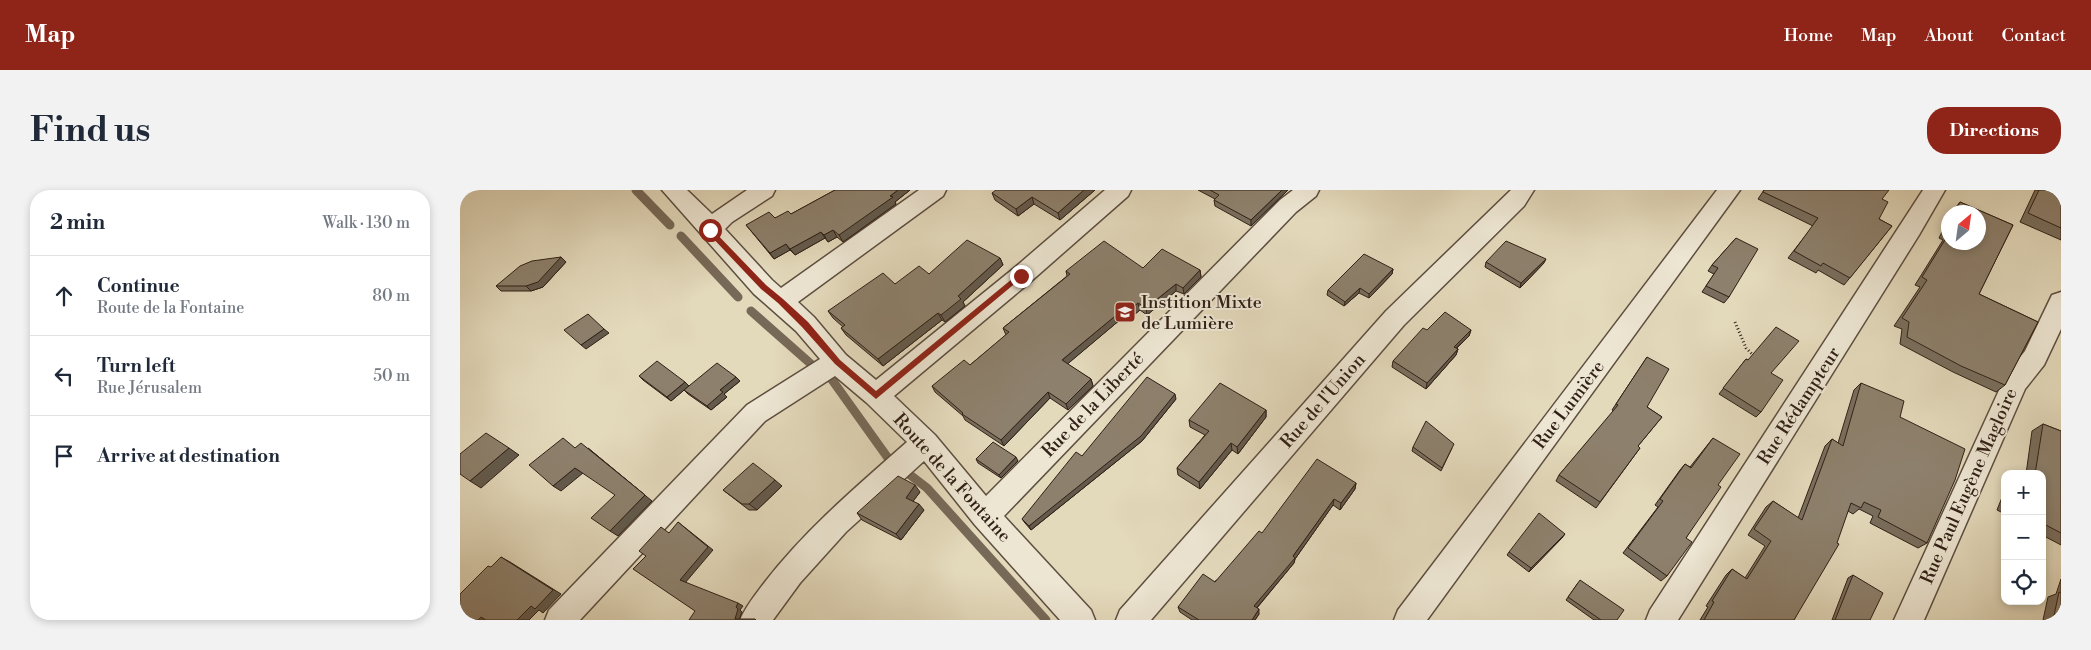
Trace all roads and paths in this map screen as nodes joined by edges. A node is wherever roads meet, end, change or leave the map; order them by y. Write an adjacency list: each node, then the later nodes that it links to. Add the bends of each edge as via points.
1 (673, 190): 9 (street, Route de la Fontaine)
2 (764, 190): 9 (street, via 724,216)
3 (935, 190): 10 (street)
4 (1120, 190): 15 (street)
5 (1308, 190): 17 (street, Rue de la Liberté, via 1288,206)
6 (1523, 190): 21 (street, Rue de l'Union, via 1395,318)
7 (1729, 190): 22 (street, Rue Lumière)
8 (1934, 190): 23 (street, Rue Rédampteur)
9 (710, 230): 10 (street, Route de la Fontaine, via 763,287)
10 (781, 301): 13 (street, Route de la Fontaine)
11 (2061, 302): 24 (street, Rue Paul Eugène Magloire, via 2035,358 2015,383)
12 (1735, 322): 14 (path, via 1746,348)
13 (838, 362): 15 (street, Route de la Fontaine); 18 (street, via 756,413)
14 (1760, 362)
15 (876, 395): 16 (street, Route de la Fontaine)
16 (924, 443): 17 (street, Route de la Fontaine); 19 (street, via 830,530 790,573)
17 (985, 516): 20 (street, Route de la Fontaine)
18 (560, 620)
19 (756, 620)
20 (1080, 620)
21 (1131, 620)
22 (1409, 620)
23 (1661, 620)
24 (1909, 620)

